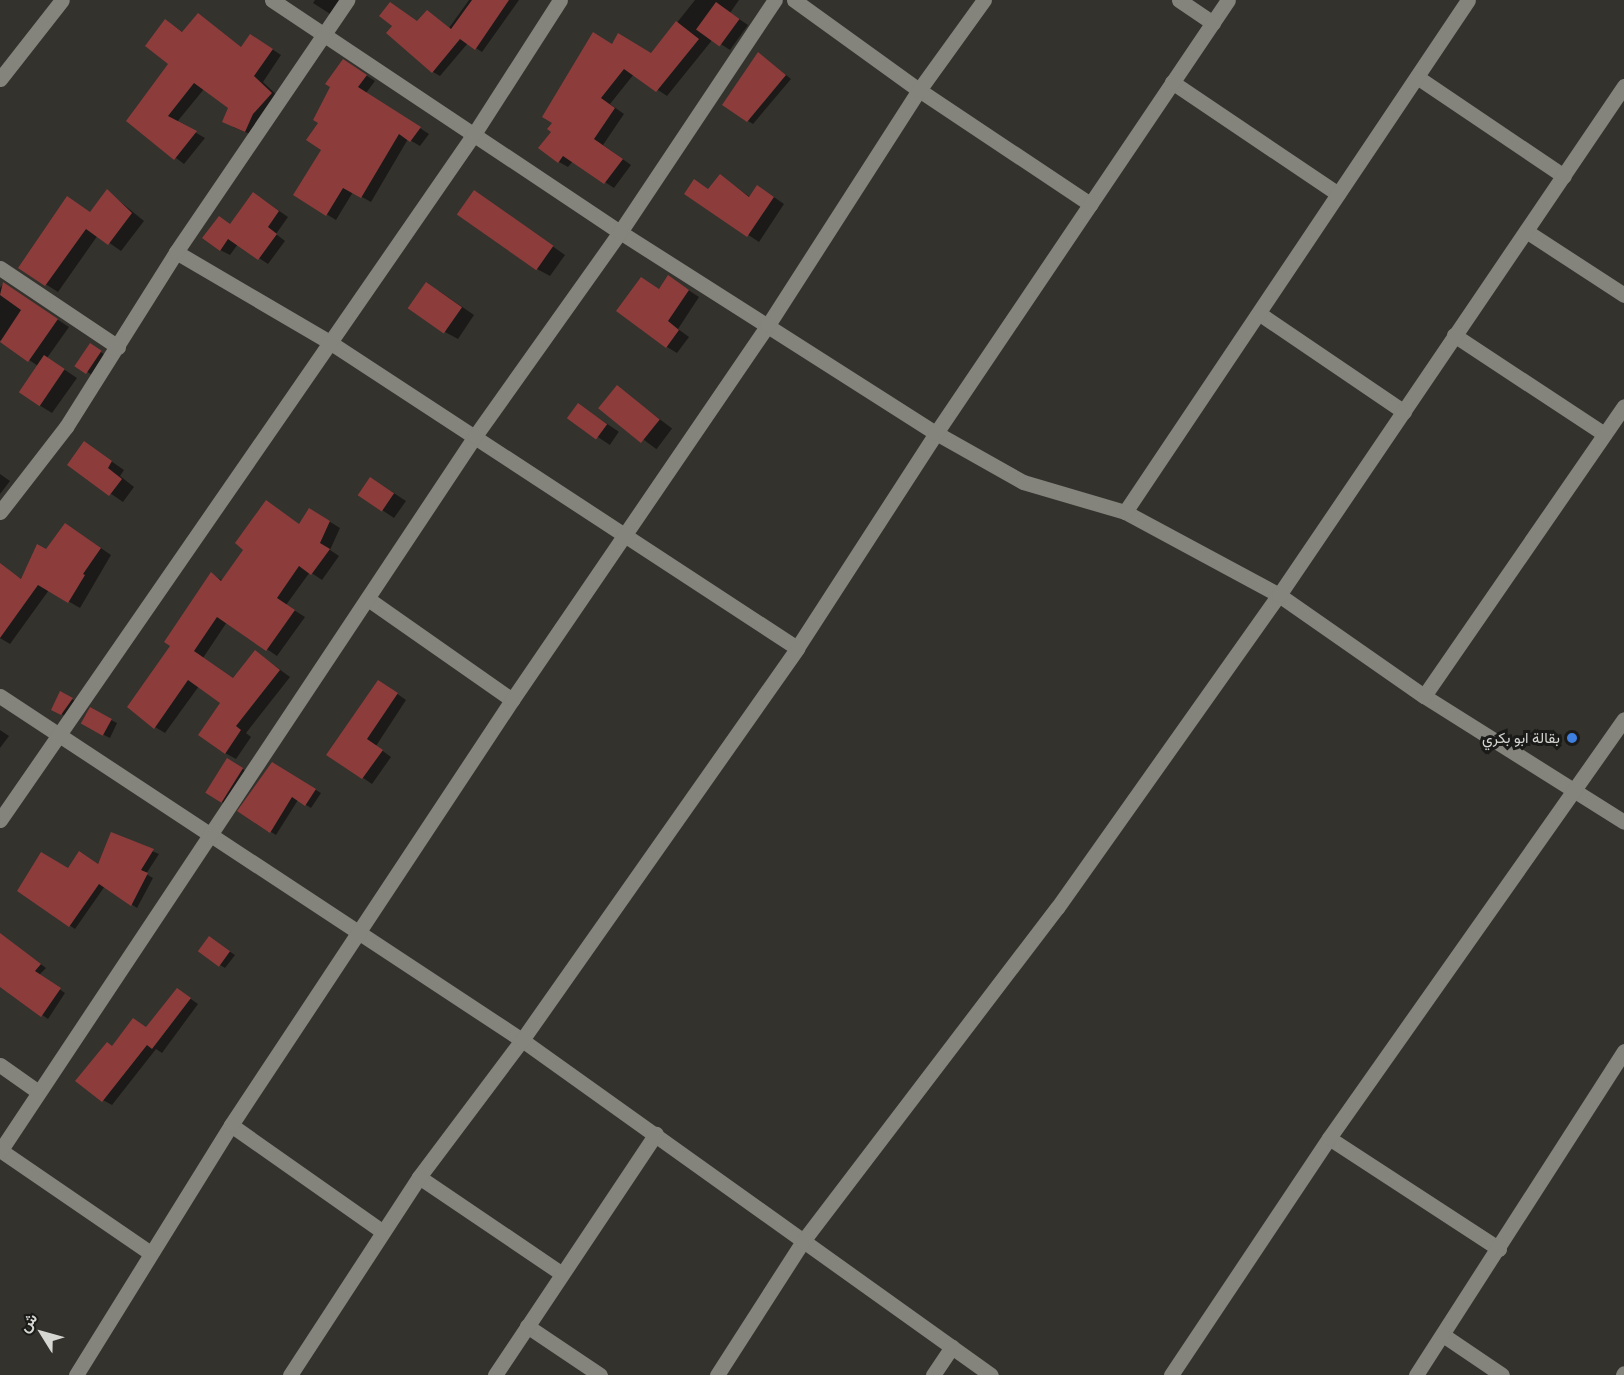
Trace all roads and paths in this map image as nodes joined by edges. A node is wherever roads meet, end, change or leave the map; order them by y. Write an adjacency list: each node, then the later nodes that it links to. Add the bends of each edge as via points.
1 (62, 0): 13 (street)
2 (272, 0): 12 (street)
3 (347, 0): 12 (street)
4 (560, 0): 18 (street)
5 (775, 0): 23 (street)
6 (794, 0): 17 (street)
7 (984, 0): 17 (street)
8 (1179, 0): 11 (street)
9 (1228, 0): 11 (street)
10 (1468, 0): 14 (street)
11 (1213, 23): 15 (street)
12 (323, 36): 18 (street); 24 (street)
13 (3, 70)
14 (1417, 77): 19 (street); 20 (street)
15 (1172, 82): 20 (street); 21 (street)
16 (1624, 86): 19 (street)
17 (919, 90): 21 (street); 28 (street)
18 (474, 134): 23 (street); 30 (street)
19 (1564, 176): 22 (street)
20 (1338, 194): 27 (street)
21 (1090, 204): 34 (street)
22 (1526, 231): 26 (street); 29 (street)
23 (620, 232): 28 (street); 36 (street)
24 (176, 252): 30 (street); 31 (street)
25 (0, 268): 31 (street)
26 (1624, 295)
27 (1260, 314): 33 (street); 38 (street)
28 (768, 325): 34 (street); 39 (street)
29 (1454, 335): 33 (street); 35 (street)
30 (331, 342): 36 (street); 47 (street)
31 (117, 347): 37 (street, via 66,427)
32 (1624, 406): 35 (street)
33 (1404, 412): 40 (street)
34 (936, 433): 38 (street, via 1023,482); 42 (street)
35 (1604, 434): 44 (street)
36 (475, 436): 39 (street); 41 (street)
37 (0, 512)
38 (1125, 512): 40 (street)
39 (623, 536): 42 (street); 45 (street)
40 (1279, 595): 44 (street); 63 (street, via 1057,908)
41 (368, 599): 45 (street); 51 (street)
42 (797, 648): 53 (street)
43 (0, 696): 47 (street)
44 (1424, 696): 48 (street)
45 (512, 700): 52 (street)
46 (1624, 718): 48 (street)
47 (57, 734): 49 (street); 51 (street)
48 (1574, 791): 50 (street); 59 (street)
49 (0, 820)
50 (1624, 822)
51 (210, 832): 52 (street); 56 (street)
52 (358, 932): 53 (street); 57 (street)
53 (522, 1040): 58 (street); 61 (street)
54 (1624, 1053): 64 (street)
55 (0, 1065): 56 (street)
56 (37, 1091): 60 (street)
57 (231, 1125): 62 (street); 65 (street)
58 (656, 1134): 63 (street); 66 (street)
59 (1329, 1137): 64 (street); 77 (street)
60 (0, 1150): 65 (street)
61 (419, 1177): 62 (street); 66 (street)
62 (382, 1231): 71 (street)
63 (803, 1241): 69 (street); 74 (street)
64 (1499, 1249): 68 (street)
65 (149, 1252): 70 (street)
66 (561, 1273): 67 (street)
67 (527, 1326): 72 (street); 73 (street)
68 (1443, 1335): 78 (street); 79 (street)
69 (952, 1347): 75 (street); 76 (street)
70 (76, 1375)
71 (290, 1375)
72 (495, 1375)
73 (600, 1375)
74 (717, 1375)
75 (933, 1375)
76 (991, 1375)
77 (1171, 1375)
78 (1416, 1375)
79 (1502, 1375)

